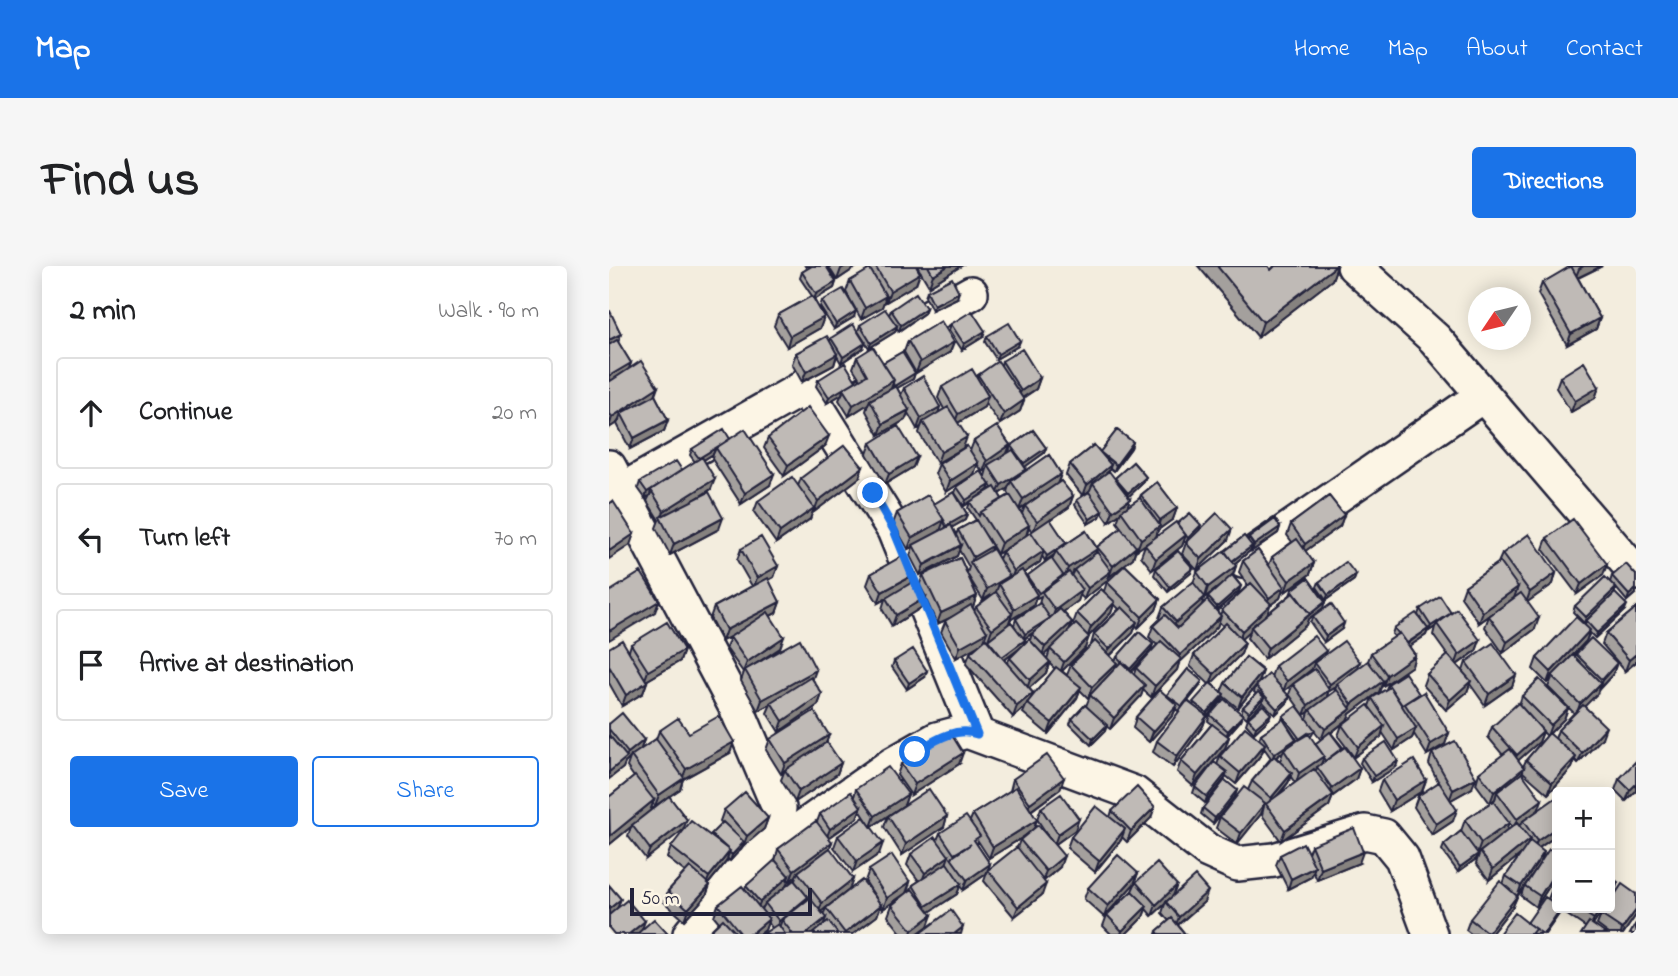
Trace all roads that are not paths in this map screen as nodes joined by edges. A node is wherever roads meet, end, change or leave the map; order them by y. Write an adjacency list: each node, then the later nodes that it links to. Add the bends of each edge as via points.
1 (1354, 266): 4 (street, via 1435,339)
2 (971, 293): 3 (street)
3 (804, 386): 5 (street); 8 (street, via 894,530)
4 (1482, 396): 6 (street); 7 (street)
5 (615, 478): 9 (street, via 737,709 779,808 774,833)
6 (1243, 561)
7 (1636, 573)
8 (977, 734): 9 (street, via 955,732 893,764); 11 (street, via 1134,793 1208,852 1237,864 1274,860 1365,832 1384,836 1402,858)
9 (754, 862): 10 (street)
10 (690, 934)
11 (1430, 934)

